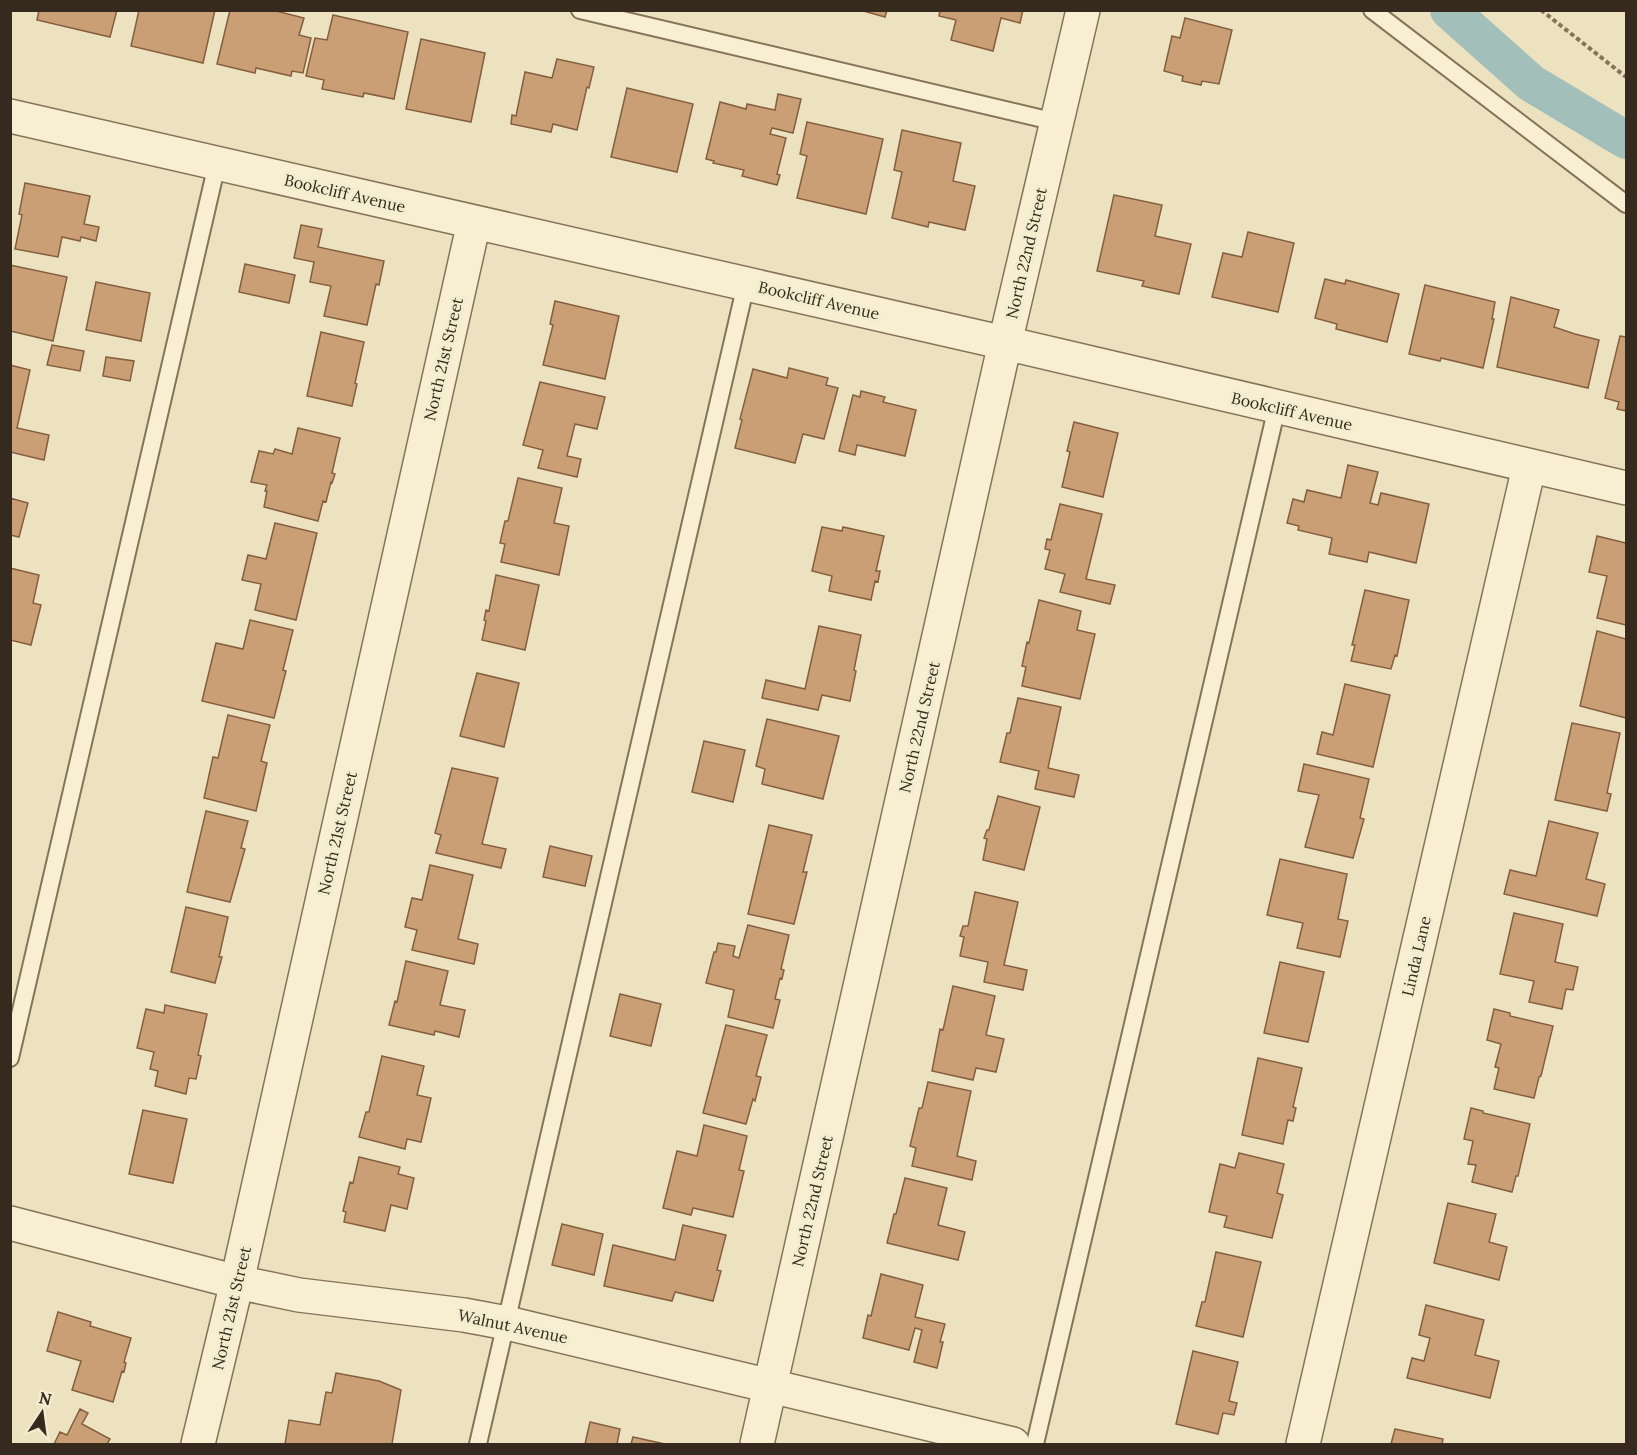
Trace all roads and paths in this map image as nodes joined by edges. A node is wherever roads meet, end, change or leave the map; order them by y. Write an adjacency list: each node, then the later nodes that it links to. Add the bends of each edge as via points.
1 (580, 10): 7 (lane)
2 (1083, 10): 7 (street, North 22nd Street)
3 (1541, 10): 5 (path)
4 (1371, 11): 9 (lane)
5 (1626, 77)
6 (10, 116): 8 (street, Bookcliff Avenue)
7 (1056, 122): 12 (street, North 22nd Street)
8 (217, 164): 10 (street, Bookcliff Avenue); 16 (lane)
9 (1626, 204)
10 (474, 222): 11 (street, Bookcliff Avenue); 18 (street, North 21st Street)
11 (747, 284): 12 (street, Bookcliff Avenue); 19 (lane)
12 (1005, 343): 13 (street, Bookcliff Avenue); 20 (street, North 22nd Street)
13 (1277, 407): 14 (street, Bookcliff Avenue); 25 (lane)
14 (1529, 466): 15 (street, Bookcliff Avenue); 26 (street, Linda Lane)
15 (1626, 488)
16 (10, 1058)
17 (10, 1223): 18 (street, Walnut Avenue)
18 (237, 1282): 19 (street, Walnut Avenue, via 299,1295); 21 (street, North 21st Street)
19 (507, 1323): 20 (street, Walnut Avenue); 22 (lane)
20 (771, 1386): 23 (street, North 22nd Street); 24 (street, Walnut Avenue)
21 (198, 1444)
22 (478, 1444)
23 (757, 1444)
24 (1013, 1444)
25 (1035, 1444)
26 (1303, 1444)

